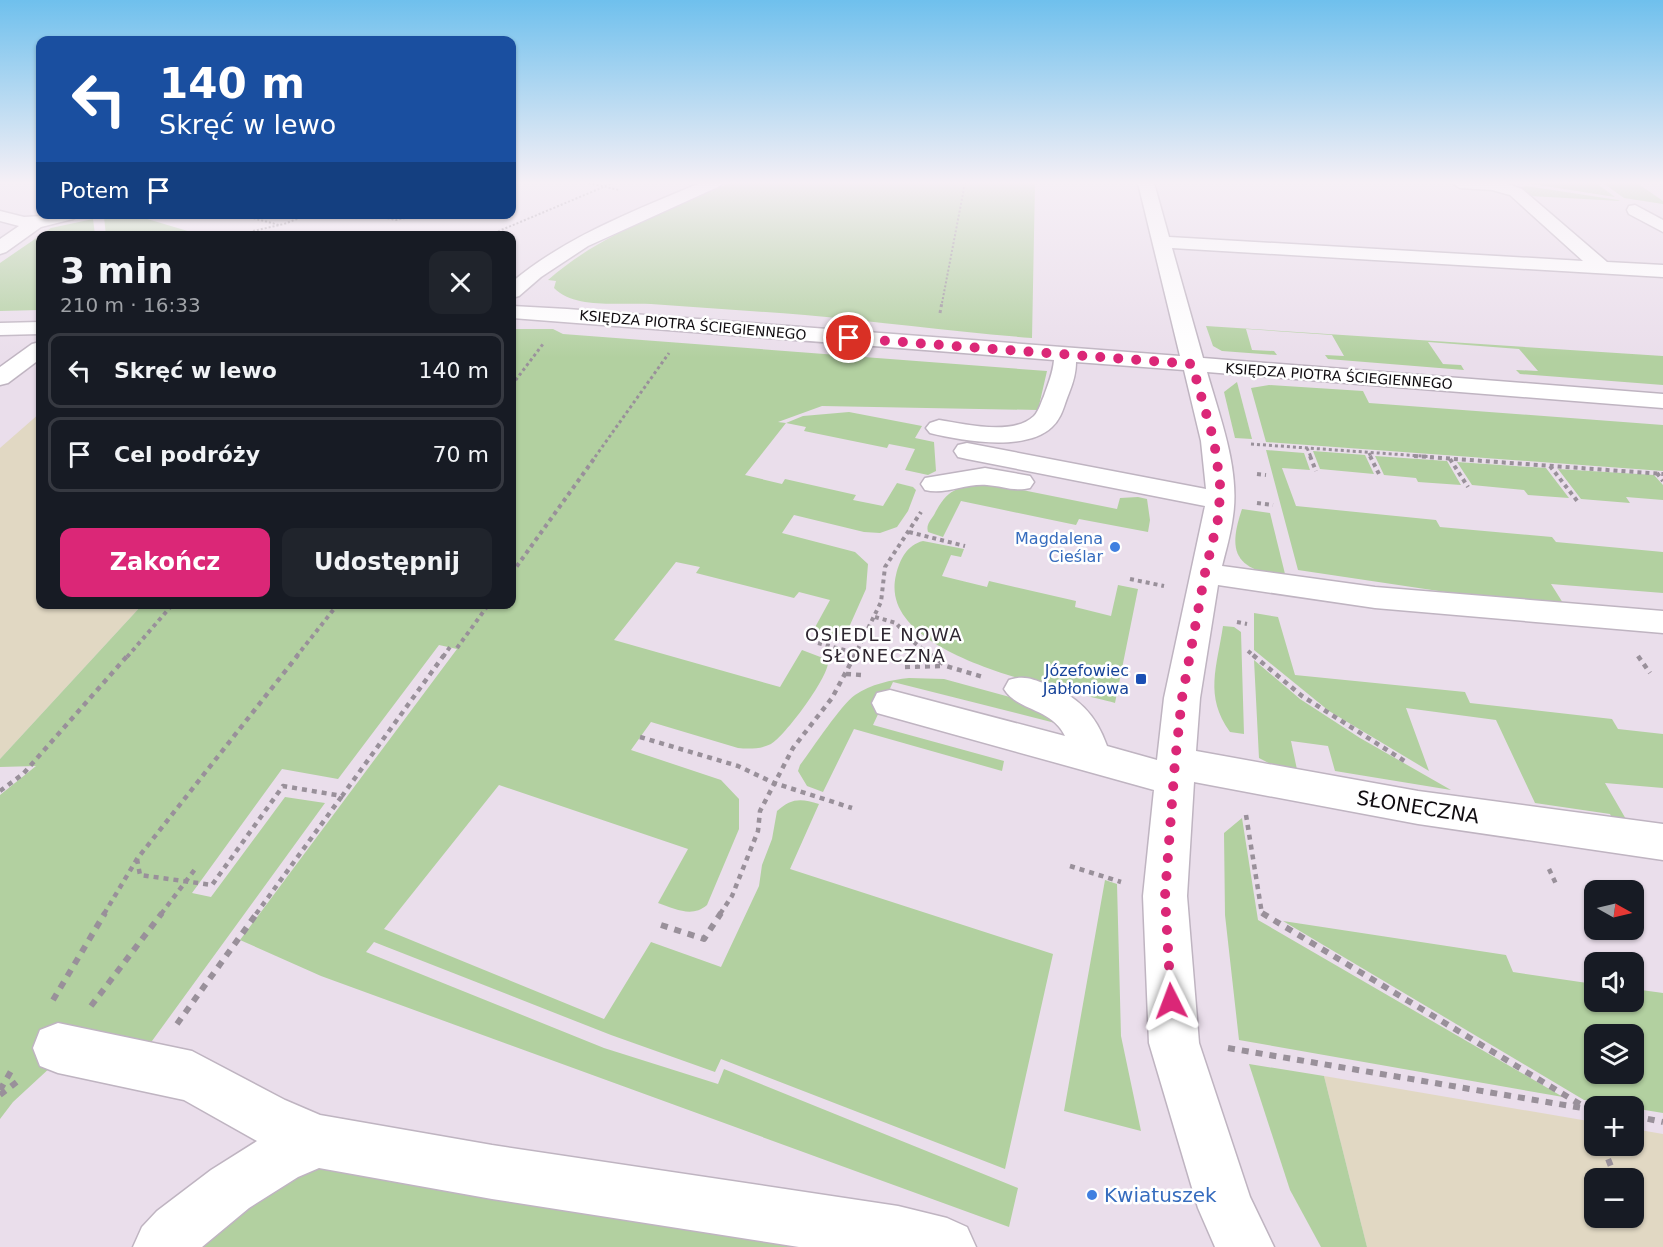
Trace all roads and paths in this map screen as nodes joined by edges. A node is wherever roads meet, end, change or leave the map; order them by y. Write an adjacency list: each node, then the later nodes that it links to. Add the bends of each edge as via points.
1 (585, 241): 7 (street, via 559,254)
2 (954, 241): 9 (path)
3 (1572, 241): 5 (street)
4 (1162, 242): 5 (street); 16 (street)
5 (1601, 267): 6 (street)
6 (1663, 271)
7 (516, 289)
8 (516, 312): 15 (street, KSIĘDZA PIOTRA ŚCIEGIENNEGO)
9 (939, 319)
10 (36, 328): 11 (street)
11 (0, 329)
12 (544, 344): 18 (path)
13 (36, 352): 17 (street)
14 (670, 353): 39 (path)
15 (1065, 354): 16 (street, KSIĘDZA PIOTRA ŚCIEGIENNEGO); 20 (street, via 1064,375 1050,411 1034,427 996,435)
16 (1192, 364): 19 (street, KSIĘDZA PIOTRA ŚCIEGIENNEGO); 35 (street, via 1214,441)
17 (0, 378)
18 (516, 380)
19 (1663, 401)
20 (939, 428)
21 (1261, 445): 22 (path)
22 (1307, 448): 24 (path); 27 (path)
23 (967, 451): 31 (street)
24 (1369, 453): 25 (path); 30 (path)
25 (1450, 459): 26 (path); 34 (path)
26 (1550, 466): 28 (path); 36 (path)
27 (1316, 471)
28 (1657, 473): 29 (path); 32 (path)
29 (1663, 474)
30 (1380, 476)
31 (1113, 481): 33 (street, via 1106,499 985,476); 35 (street)
32 (1663, 481)
33 (935, 484): 37 (path)
34 (1468, 487)
35 (1220, 500): 41 (street, via 1219,515)
36 (1578, 502)
37 (909, 532): 38 (path); 50 (path, via 885,567 881,602)
38 (965, 546)
39 (516, 567)
40 (1130, 579): 41 (path)
41 (1188, 580): 45 (street); 60 (street)
42 (168, 609): 62 (path, via 23,774)
43 (334, 609): 67 (path)
44 (485, 609): 48 (path)
45 (1663, 622)
46 (818, 643): 50 (path)
47 (450, 647): 53 (path)
48 (457, 648)
49 (1248, 651): 59 (path, via 1302,696)
50 (856, 653): 61 (path, via 832,698 793,748)
51 (1637, 654): 52 (path)
52 (1650, 673)
53 (424, 682): 54 (path); 63 (path)
54 (432, 683)
55 (1022, 688): 58 (street, via 1068,710 1085,733)
56 (890, 703): 58 (street, SŁONECZNA)
57 (640, 737): 61 (path, via 738,766)
58 (1091, 758): 60 (street, SŁONECZNA)
59 (1412, 765)
60 (1175, 771): 66 (street, SŁONECZNA); 83 (street, via 1165,896 1174,1043)
61 (774, 783): 64 (path); 72 (path, via 760,811 758,831 732,896 705,939)
62 (0, 791)
63 (342, 796): 70 (path, via 283,786 212,885); 75 (path)
64 (852, 808)
65 (1245, 811): 78 (path, via 1262,915)
66 (1663, 842)
67 (137, 859): 70 (path, via 140,875); 73 (path)
68 (1070, 866): 71 (path)
69 (196, 868): 70 (path)
70 (186, 881): 73 (path)
71 (1121, 882)
72 (661, 925)
73 (41, 1039): 75 (street); 76 (path); 77 (path)
74 (1228, 1047): 79 (path)
75 (146, 1066): 82 (street, via 192,1076)
76 (0, 1090)
77 (0, 1095)
78 (1584, 1105)
79 (1584, 1108)
80 (1644, 1118): 81 (path)
81 (1663, 1122)
82 (318, 1142): 84 (street, via 279,1158 230,1189); 85 (street, via 898,1234)
83 (1230, 1234)
84 (162, 1247)
85 (947, 1247)

